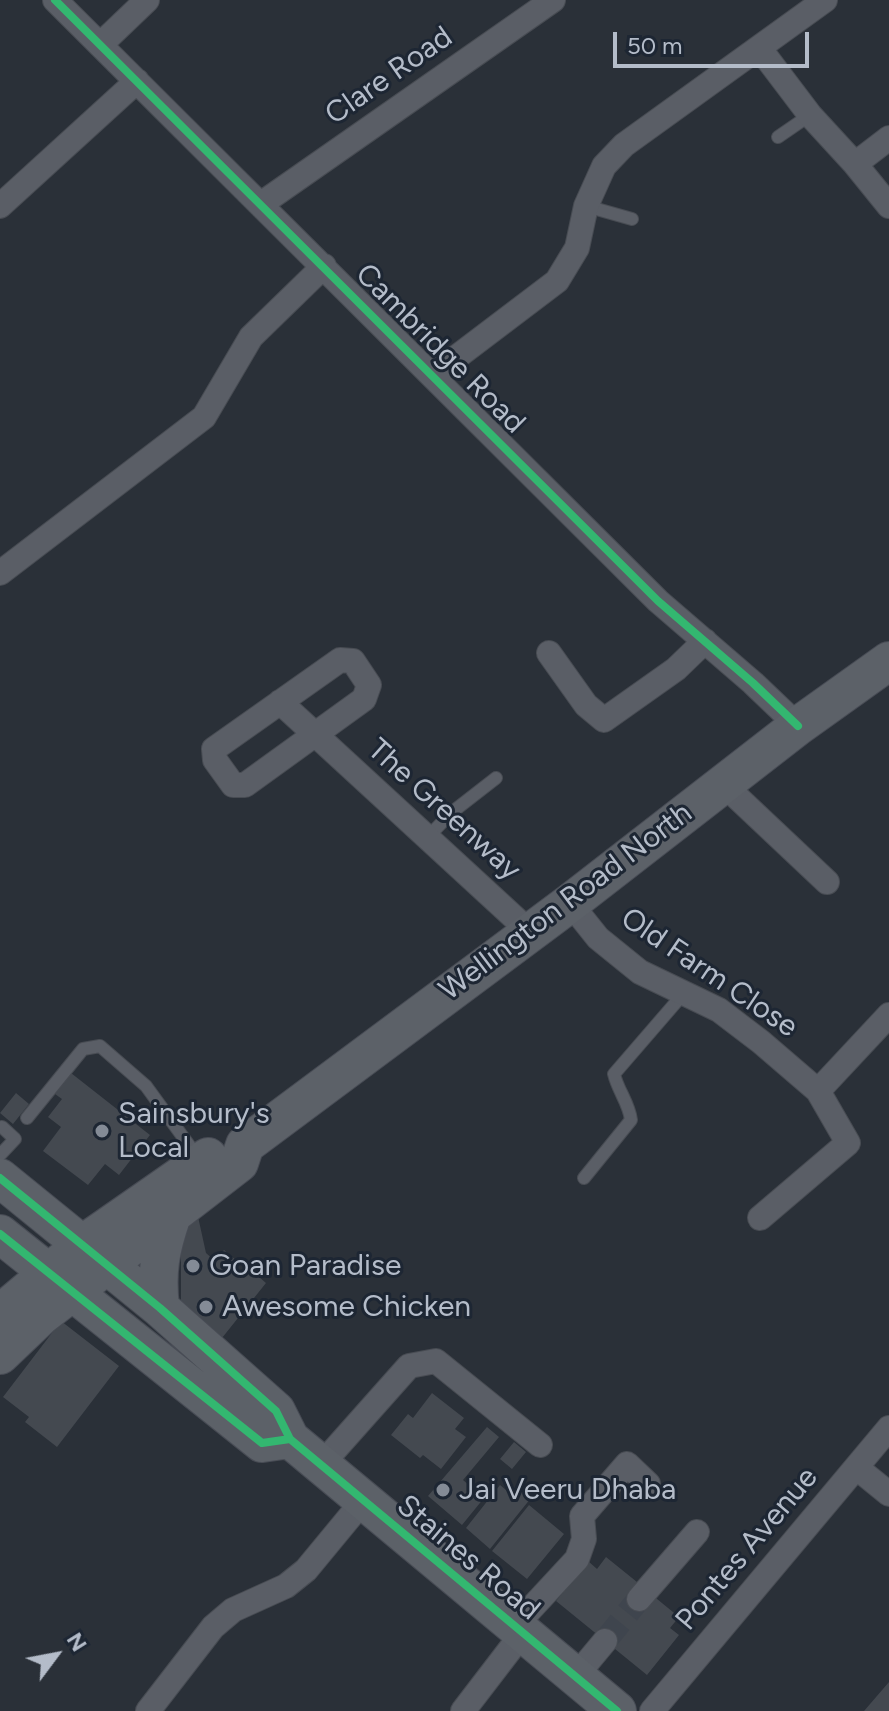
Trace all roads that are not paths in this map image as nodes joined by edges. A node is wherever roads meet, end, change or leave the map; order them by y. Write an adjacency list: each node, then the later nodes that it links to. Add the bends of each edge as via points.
1 (55, 0): 5 (street, Cambridge Road)
2 (147, 0): 5 (street)
3 (553, 0): 12 (street, Clare Road)
4 (825, 0): 6 (street)
5 (100, 45): 7 (street, Cambridge Road)
6 (760, 49): 8 (street); 14 (street, via 624,145 604,166)
7 (137, 81): 12 (street, Cambridge Road); 13 (street)
8 (810, 115): 9 (lane); 11 (street)
9 (778, 137)
10 (889, 138): 11 (street)
11 (855, 164): 15 (street)
12 (261, 204): 17 (street, Cambridge Road)
13 (0, 206)
14 (586, 206): 16 (lane); 18 (street, via 577,248 557,281)
15 (889, 206)
16 (632, 219)
17 (324, 266): 18 (street, Cambridge Road); 19 (street, via 251,337 204,417)
18 (433, 375): 20 (street, Cambridge Road, via 658,601)
19 (0, 573)
20 (705, 641): 21 (street, via 676,669 604,720 586,705); 24 (street, Cambridge Road)
21 (549, 653)
22 (889, 661): 24 (main road, Wellington Road North)
23 (280, 702): 25 (street, The Greenway); 25 (street, The Greenway, via 340,660 353,661 369,685 364,699); 25 (street, The Greenway, via 214,749 215,760 233,785 245,785)
24 (798, 726): 27 (main road, Wellington Road North)
25 (315, 735): 28 (street, The Greenway)
26 (496, 778): 28 (lane)
27 (722, 783): 29 (street); 30 (main road, Wellington Road North)
28 (427, 838): 31 (street, The Greenway)
29 (827, 882)
30 (570, 903): 31 (main road, Wellington Road North); 32 (street, Old Farm Close, via 598,938 640,972)
31 (530, 932): 37 (main road, Wellington Road North)
32 (684, 993): 34 (street, Old Farm Close, via 719,1010); 41 (lane, via 614,1074 631,1120)
33 (889, 1015): 34 (street)
34 (818, 1091): 44 (street, Old Farm Close, via 848,1143)
35 (27, 1118): 39 (lane, via 83,1049 100,1046 146,1086)
36 (2, 1127): 38 (lane, via 15,1139)
37 (245, 1145): 39 (main road, Wellington Road North, via 224,1145); 43 (main road, Wellington Road North, via 239,1163)
38 (0, 1155)
39 (201, 1162): 46 (main road, Wellington Road North)
40 (0, 1178): 46 (main road, Staines Road)
41 (584, 1178)
42 (0, 1207): 46 (main road)
43 (172, 1215): 46 (main road, Wellington Road North); 47 (main road, via 157,1273)
44 (760, 1218)
45 (0, 1234): 46 (main road, Staines Road)
46 (77, 1269): 47 (main road, Staines Road); 48 (main road); 49 (main road, Wellington Road North); 51 (main road)
47 (160, 1308): 51 (main road, Staines Road, via 276,1411)
48 (0, 1314)
49 (0, 1355)
50 (889, 1428): 54 (street, Pontes Avenue)
51 (282, 1440): 53 (main road, Staines Road)
52 (540, 1445): 53 (street, via 436,1361 409,1366)
53 (321, 1465): 57 (main road, Staines Road)
54 (857, 1468): 56 (street); 66 (street, Pontes Avenue)
55 (648, 1484): 60 (street, via 627,1464 582,1516 584,1539 577,1559)
56 (889, 1494)
57 (363, 1501): 60 (main road, Staines Road); 63 (street, via 306,1570 286,1586 233,1610 213,1627)
58 (697, 1532): 59 (street)
59 (639, 1599)
60 (518, 1631): 62 (main road, Staines Road); 64 (street)
61 (605, 1641): 62 (street)
62 (575, 1677): 65 (main road, Staines Road)
63 (148, 1711)
64 (463, 1711)
65 (617, 1711)
66 (652, 1711)

